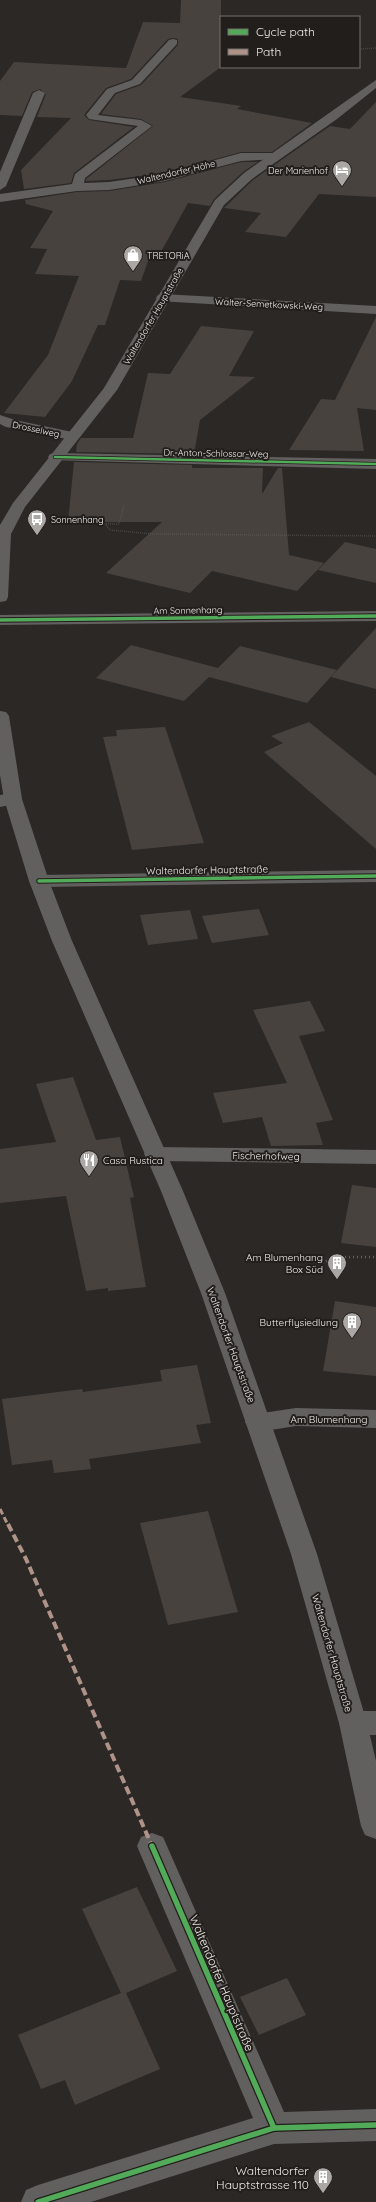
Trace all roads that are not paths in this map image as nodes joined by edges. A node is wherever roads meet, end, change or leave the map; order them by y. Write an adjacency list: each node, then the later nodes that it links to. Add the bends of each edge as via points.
1 (173, 42): 6 (street, via 136,82 111,91 92,115 146,126 79,177)
2 (376, 83): 4 (street, Waltendorfer Hauptstraße, via 333,117)
3 (39, 93): 5 (street)
4 (274, 157): 6 (street, Waltendorfer Höhe, via 241,157 164,177 109,186); 8 (street, Waltendorfer Hauptstraße, via 248,176 220,203)
5 (0, 186)
6 (77, 187): 7 (street, Waltendorfer Höhe)
7 (0, 198)
8 (163, 298): 9 (street, Walter-Semetkowski-Weg); 11 (street, Waltendorfer Hauptstraße, via 110,390)
9 (376, 310)
10 (0, 419): 11 (street, Drosselweg, via 11,424)
11 (72, 436): 12 (street, Waltendorfer Hauptstraße)
12 (55, 457): 13 (street, Dr.-Anton-Schlossar-Weg); 14 (street, Waltendorfer Hauptstraße, via 18,506 3,534)
13 (376, 464)
14 (0, 597)
15 (376, 616): 16 (street, Am Sonnenhang)
16 (0, 620)
17 (0, 716): 18 (street, Waltendorfer Hauptstraße)
18 (6, 800): 20 (street, Waltendorfer Hauptstraße)
19 (376, 876): 20 (street, Waltendorfer Hauptstraße)
20 (39, 880): 21 (street, Waltendorfer Hauptstraße, via 62,941)
21 (155, 1154): 22 (street, Fischerhofweg); 24 (street, Waltendorfer Hauptstraße, via 213,1293)
22 (376, 1157)
23 (376, 1419): 24 (street, Am Blumenhang, via 296,1417)
24 (258, 1422): 25 (street, Waltendorfer Hauptstraße)
25 (364, 1723): 26 (street, Waltendorfer Hauptstraße)
26 (376, 1826)
27 (152, 1846): 29 (street, Waltendorfer Hauptstraße)
28 (376, 2125): 29 (street)
29 (274, 2128): 30 (street)
30 (38, 2202)

